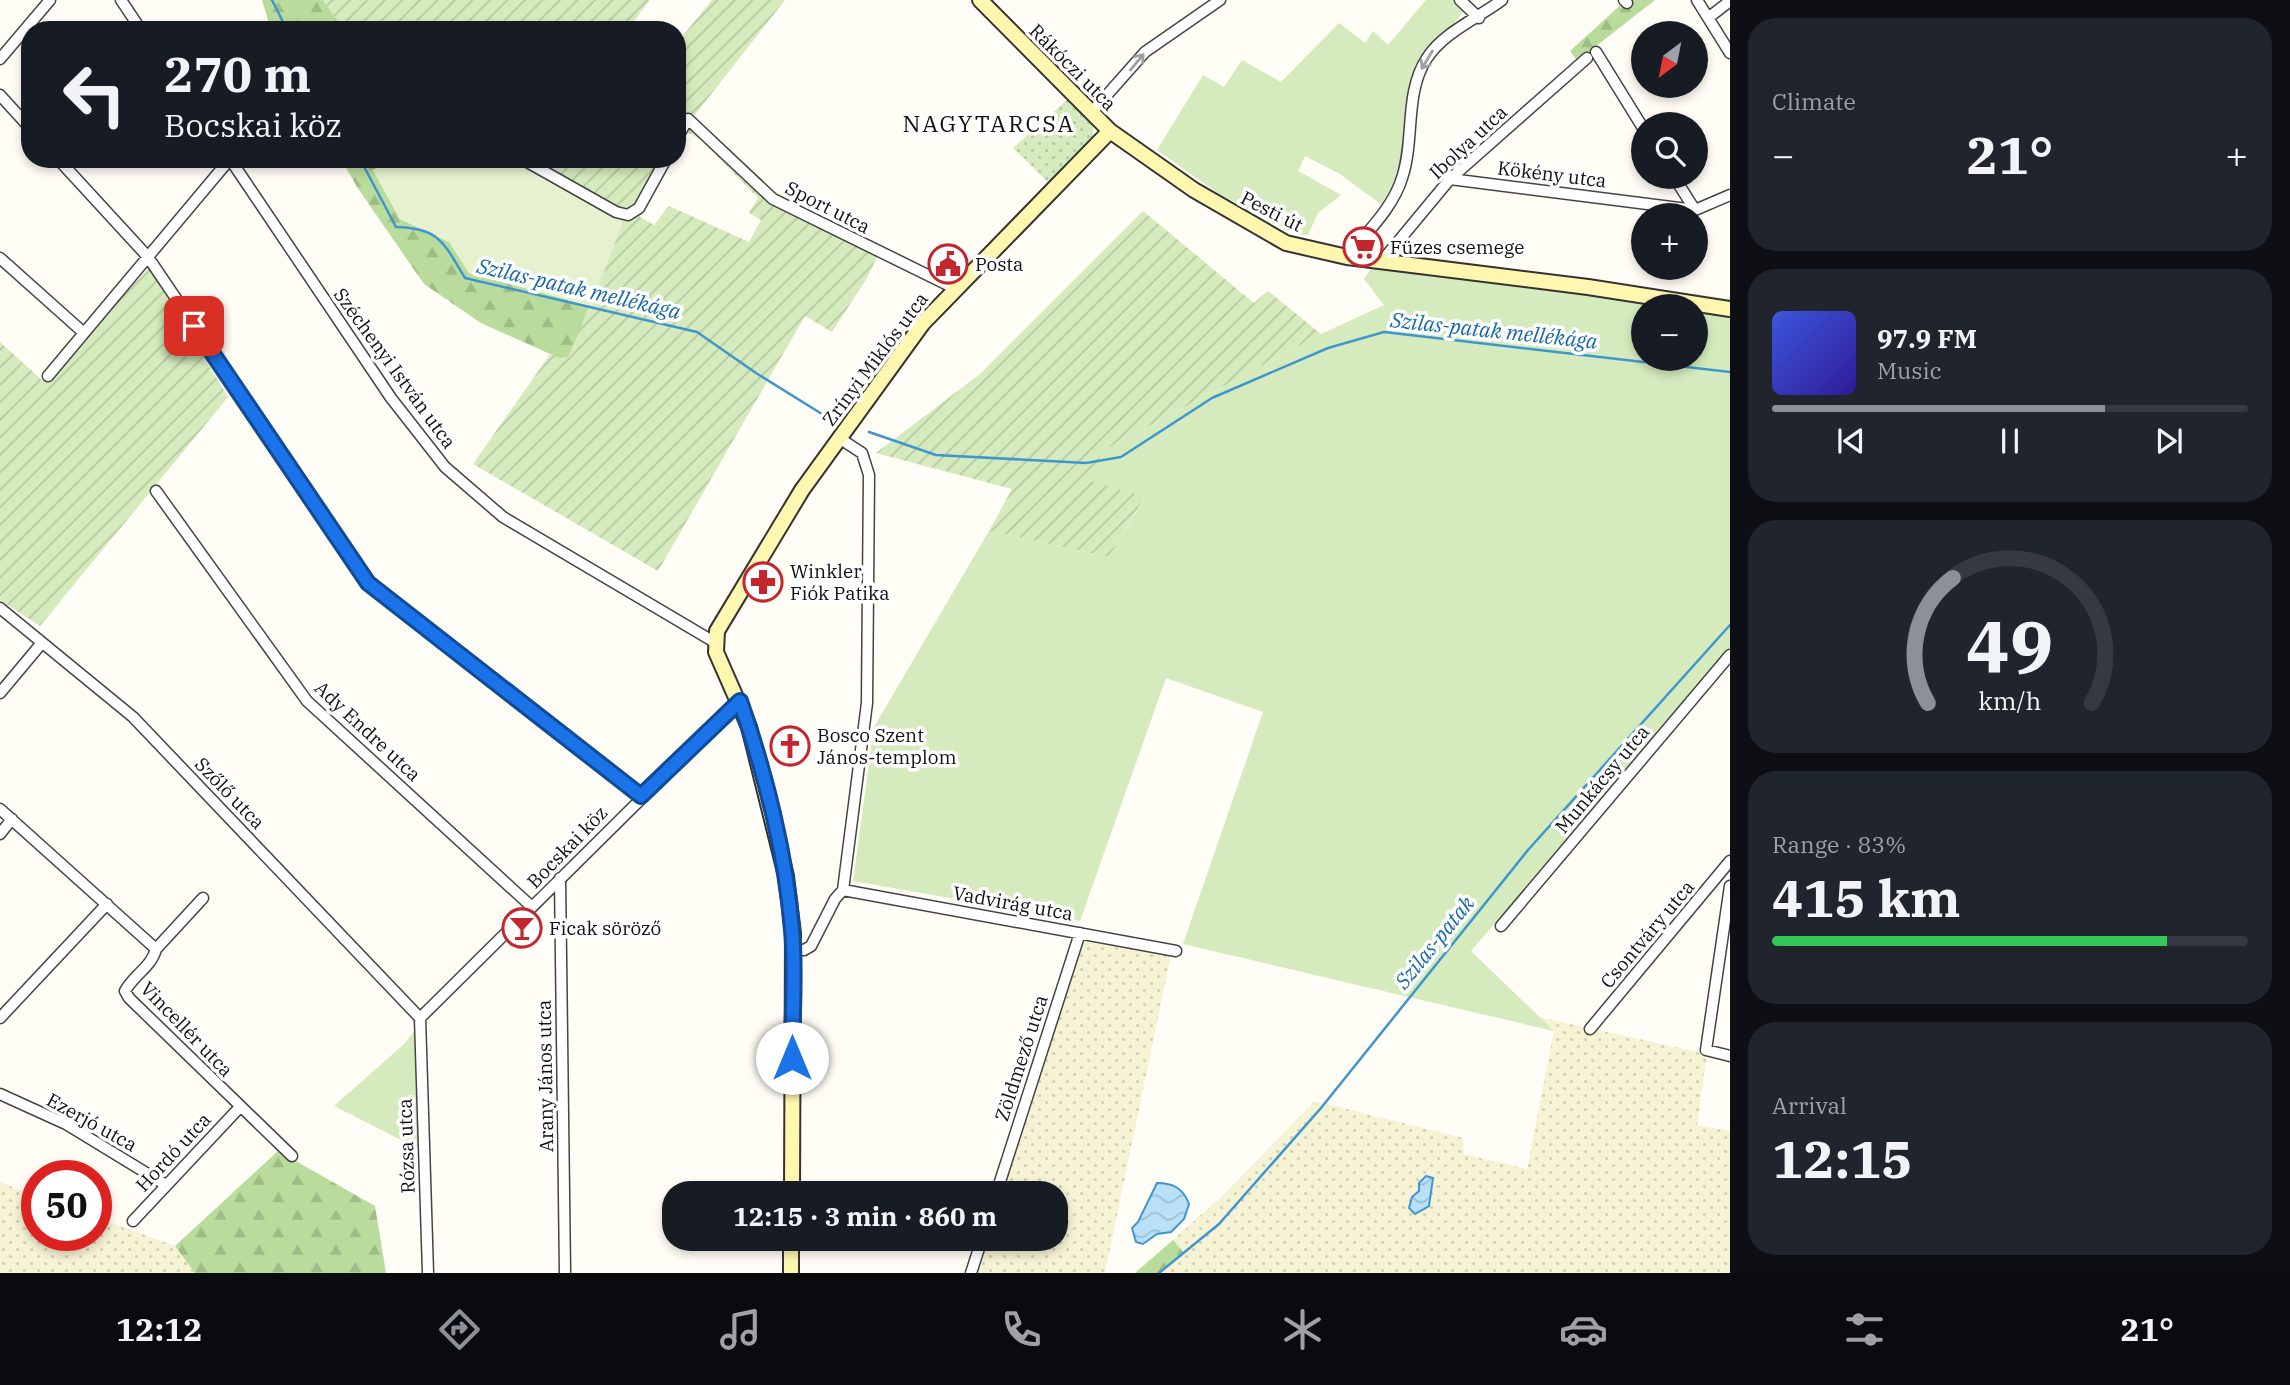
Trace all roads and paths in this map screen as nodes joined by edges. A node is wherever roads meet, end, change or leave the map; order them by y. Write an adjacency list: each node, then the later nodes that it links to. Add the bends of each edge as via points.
1 (50, 0): 11 (street)
2 (121, 0): 12 (street)
3 (980, 0): 18 (main road, Rákóczi utca)
4 (1220, 0): 18 (street, one-way to 4, via 1145,52)
5 (1460, 0): 9 (street)
6 (1503, 0): 9 (street)
7 (1697, 0): 10 (street)
8 (1730, 1): 10 (street)
9 (1479, 18): 32 (street, one-way to 32, via 1441,41 1426,59 1413,102 1402,179 1389,205)
10 (1708, 18): 14 (street)
11 (32, 21)
12 (135, 21)
13 (21, 34): 15 (street)
14 (1730, 53)
15 (0, 59)
16 (0, 95): 19 (street)
17 (1632, 112): 27 (street, Ibolya utca, via 1591,55)
18 (1091, 113): 21 (main road, Rákóczi utca)
19 (21, 118)
20 (686, 122): 35 (street, Sport utca, via 688,119 773,199)
21 (1110, 131): 32 (main road, Pesti út, via 1194,190 1286,243); 35 (main road, Zrínyi Miklós utca)
22 (66, 168): 31 (street)
23 (222, 168): 31 (street)
24 (236, 168): 42 (street, Széchenyi István utca, via 391,398 445,467 503,517)
25 (538, 168): 26 (street, via 628,215 639,208)
26 (661, 168)
27 (1450, 179): 29 (street, Kökény utca); 34 (street, Ibolya utca)
28 (1730, 195): 30 (street)
29 (1640, 203)
30 (1708, 204)
31 (148, 257): 37 (street); 47 (street, via 368,583)
32 (1347, 257): 34 (main road, Pesti út)
33 (0, 258): 37 (street)
34 (1382, 261): 36 (main road, Pesti út)
35 (954, 288): 39 (main road, Zrínyi Miklós utca)
36 (1730, 309)
37 (84, 333): 38 (street)
38 (48, 376)
39 (841, 435): 42 (main road, Zrínyi Miklós utca, via 731,606 717,631); 54 (street, via 862,453 869,475 870,511 867,703)
40 (156, 491): 57 (street, Ady Endre utca, via 307,701)
41 (0, 608): 43 (street, Szőlő utca)
42 (716, 643): 46 (main road, via 719,661)
43 (41, 644): 45 (street); 64 (street, Szőlő utca, via 133,717)
44 (1728, 660): 58 (street, Munkácsy utca)
45 (0, 693)
46 (740, 701): 47 (street, Bocskai köz); 61 (main road, via 786,876)
47 (641, 796): 52 (street, Bocskai köz)
48 (0, 809): 49 (street, Vincellér utca)
49 (12, 820): 50 (street); 56 (street, Vincellér utca)
50 (0, 834)
51 (1730, 861): 65 (street, Csontváry utca)
52 (560, 878): 57 (street, Bocskai köz); 77 (street, Arany János utca)
53 (1730, 886): 66 (street, via 1706,1050)
54 (843, 890): 59 (street, Vadvirág utca); 61 (street, via 811,946)
55 (203, 898): 60 (street)
56 (107, 904): 60 (street, Vincellér utca); 63 (street)
57 (532, 907): 64 (street, Bocskai köz)
58 (1501, 926)
59 (1080, 933): 62 (street, Vadvirág utca); 71 (street, Zöldmező utca)
60 (156, 950): 68 (street, Vincellér utca, via 125,991)
61 (793, 950): 70 (main road)
62 (1176, 951)
63 (0, 1018)
64 (420, 1018): 76 (street, Rózsa utca)
65 (1590, 1029)
66 (1730, 1056)
67 (0, 1094): 72 (street, Ezerjó utca, via 66,1124)
68 (240, 1107): 69 (street, Vincellér utca); 72 (street, Hordó utca)
69 (292, 1156)
70 (792, 1181)
71 (1000, 1181)
72 (166, 1185): 73 (street, Hordó utca)
73 (132, 1221)
74 (792, 1251): 78 (main road)
75 (978, 1251): 79 (street)
76 (428, 1273)
77 (565, 1273)
78 (791, 1273)
79 (971, 1273)

